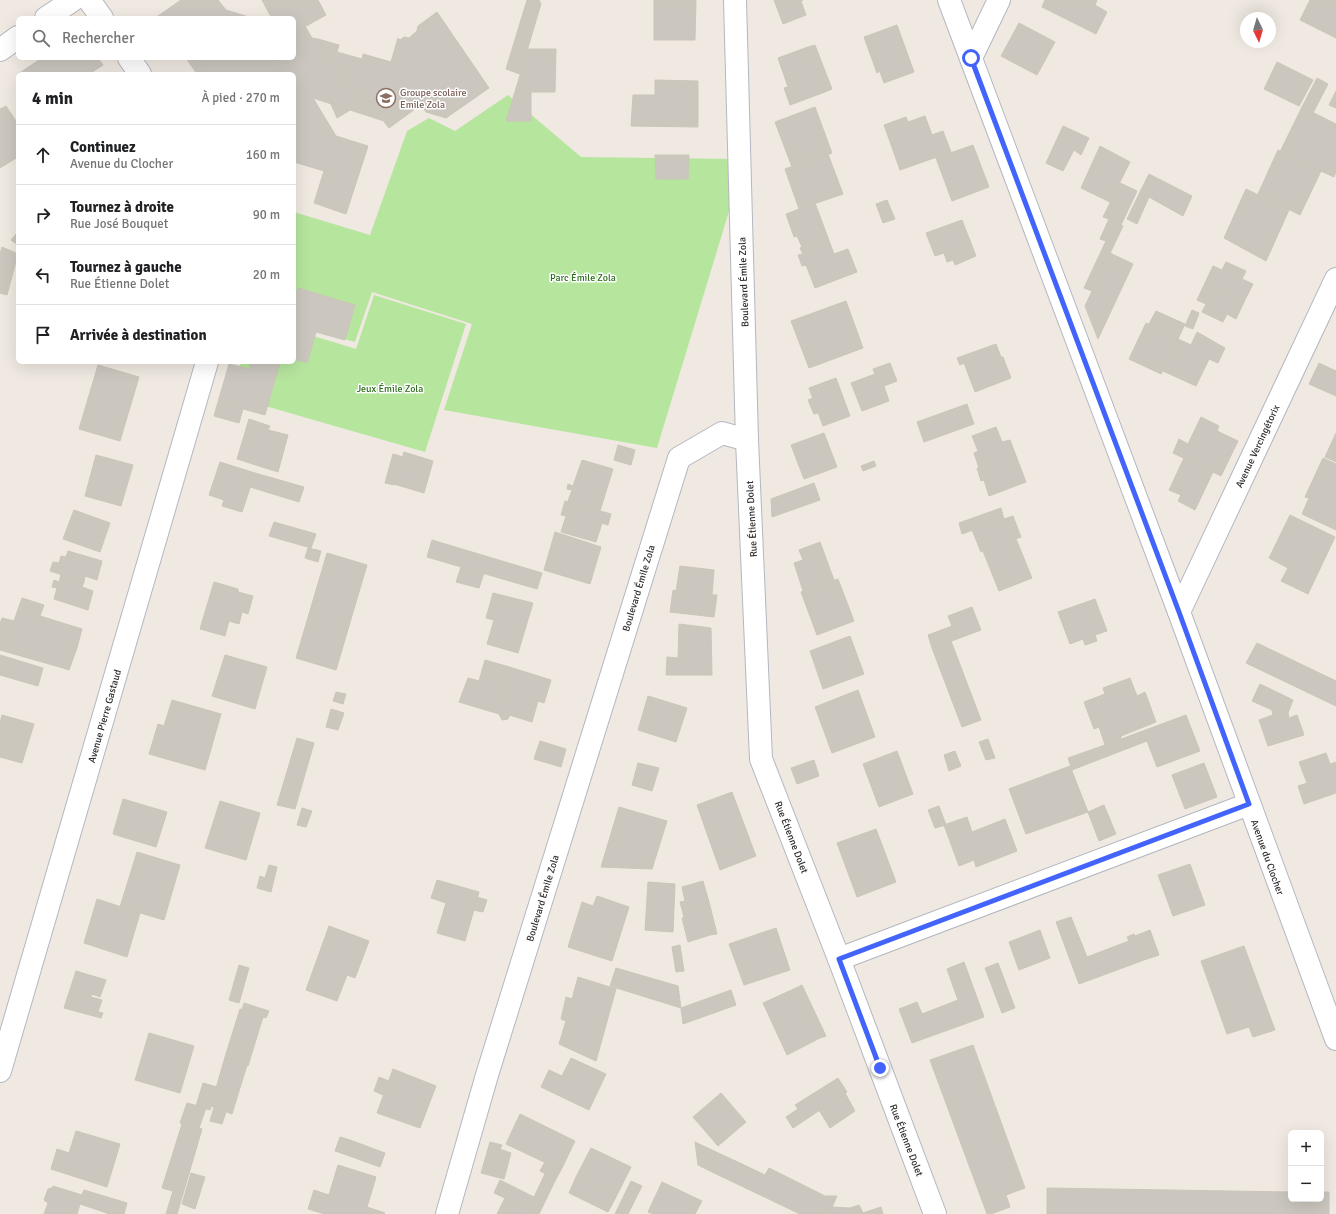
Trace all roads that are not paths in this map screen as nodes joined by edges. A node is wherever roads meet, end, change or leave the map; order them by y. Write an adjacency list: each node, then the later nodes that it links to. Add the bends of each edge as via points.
1 (73, 0): 6 (street)
2 (89, 0): 7 (street)
3 (735, 0): 15 (street, Boulevard Émile Zola)
4 (950, 0): 10 (street, Avenue du Clocher)
5 (998, 0): 10 (street)
6 (49, 16)
7 (101, 16)
8 (16, 38): 9 (street)
9 (0, 50)
10 (971, 58): 16 (street, Avenue du Clocher)
11 (130, 60): 12 (street)
12 (139, 72)
13 (1336, 279): 16 (street, Avenue Vercingétorix)
14 (206, 364): 20 (street, Avenue Pierre Gastaud)
15 (747, 440): 18 (street, Rue Étienne Dolet, via 761,760); 21 (street, Boulevard Émile Zola, via 722,433 679,458 487,1075)
16 (1179, 612): 17 (street, Avenue du Clocher)
17 (1249, 804): 18 (street); 19 (street, Avenue du Clocher)
18 (839, 959): 22 (street, Rue Étienne Dolet)
19 (1336, 1039)
20 (0, 1070)
21 (447, 1214)
22 (935, 1214)

